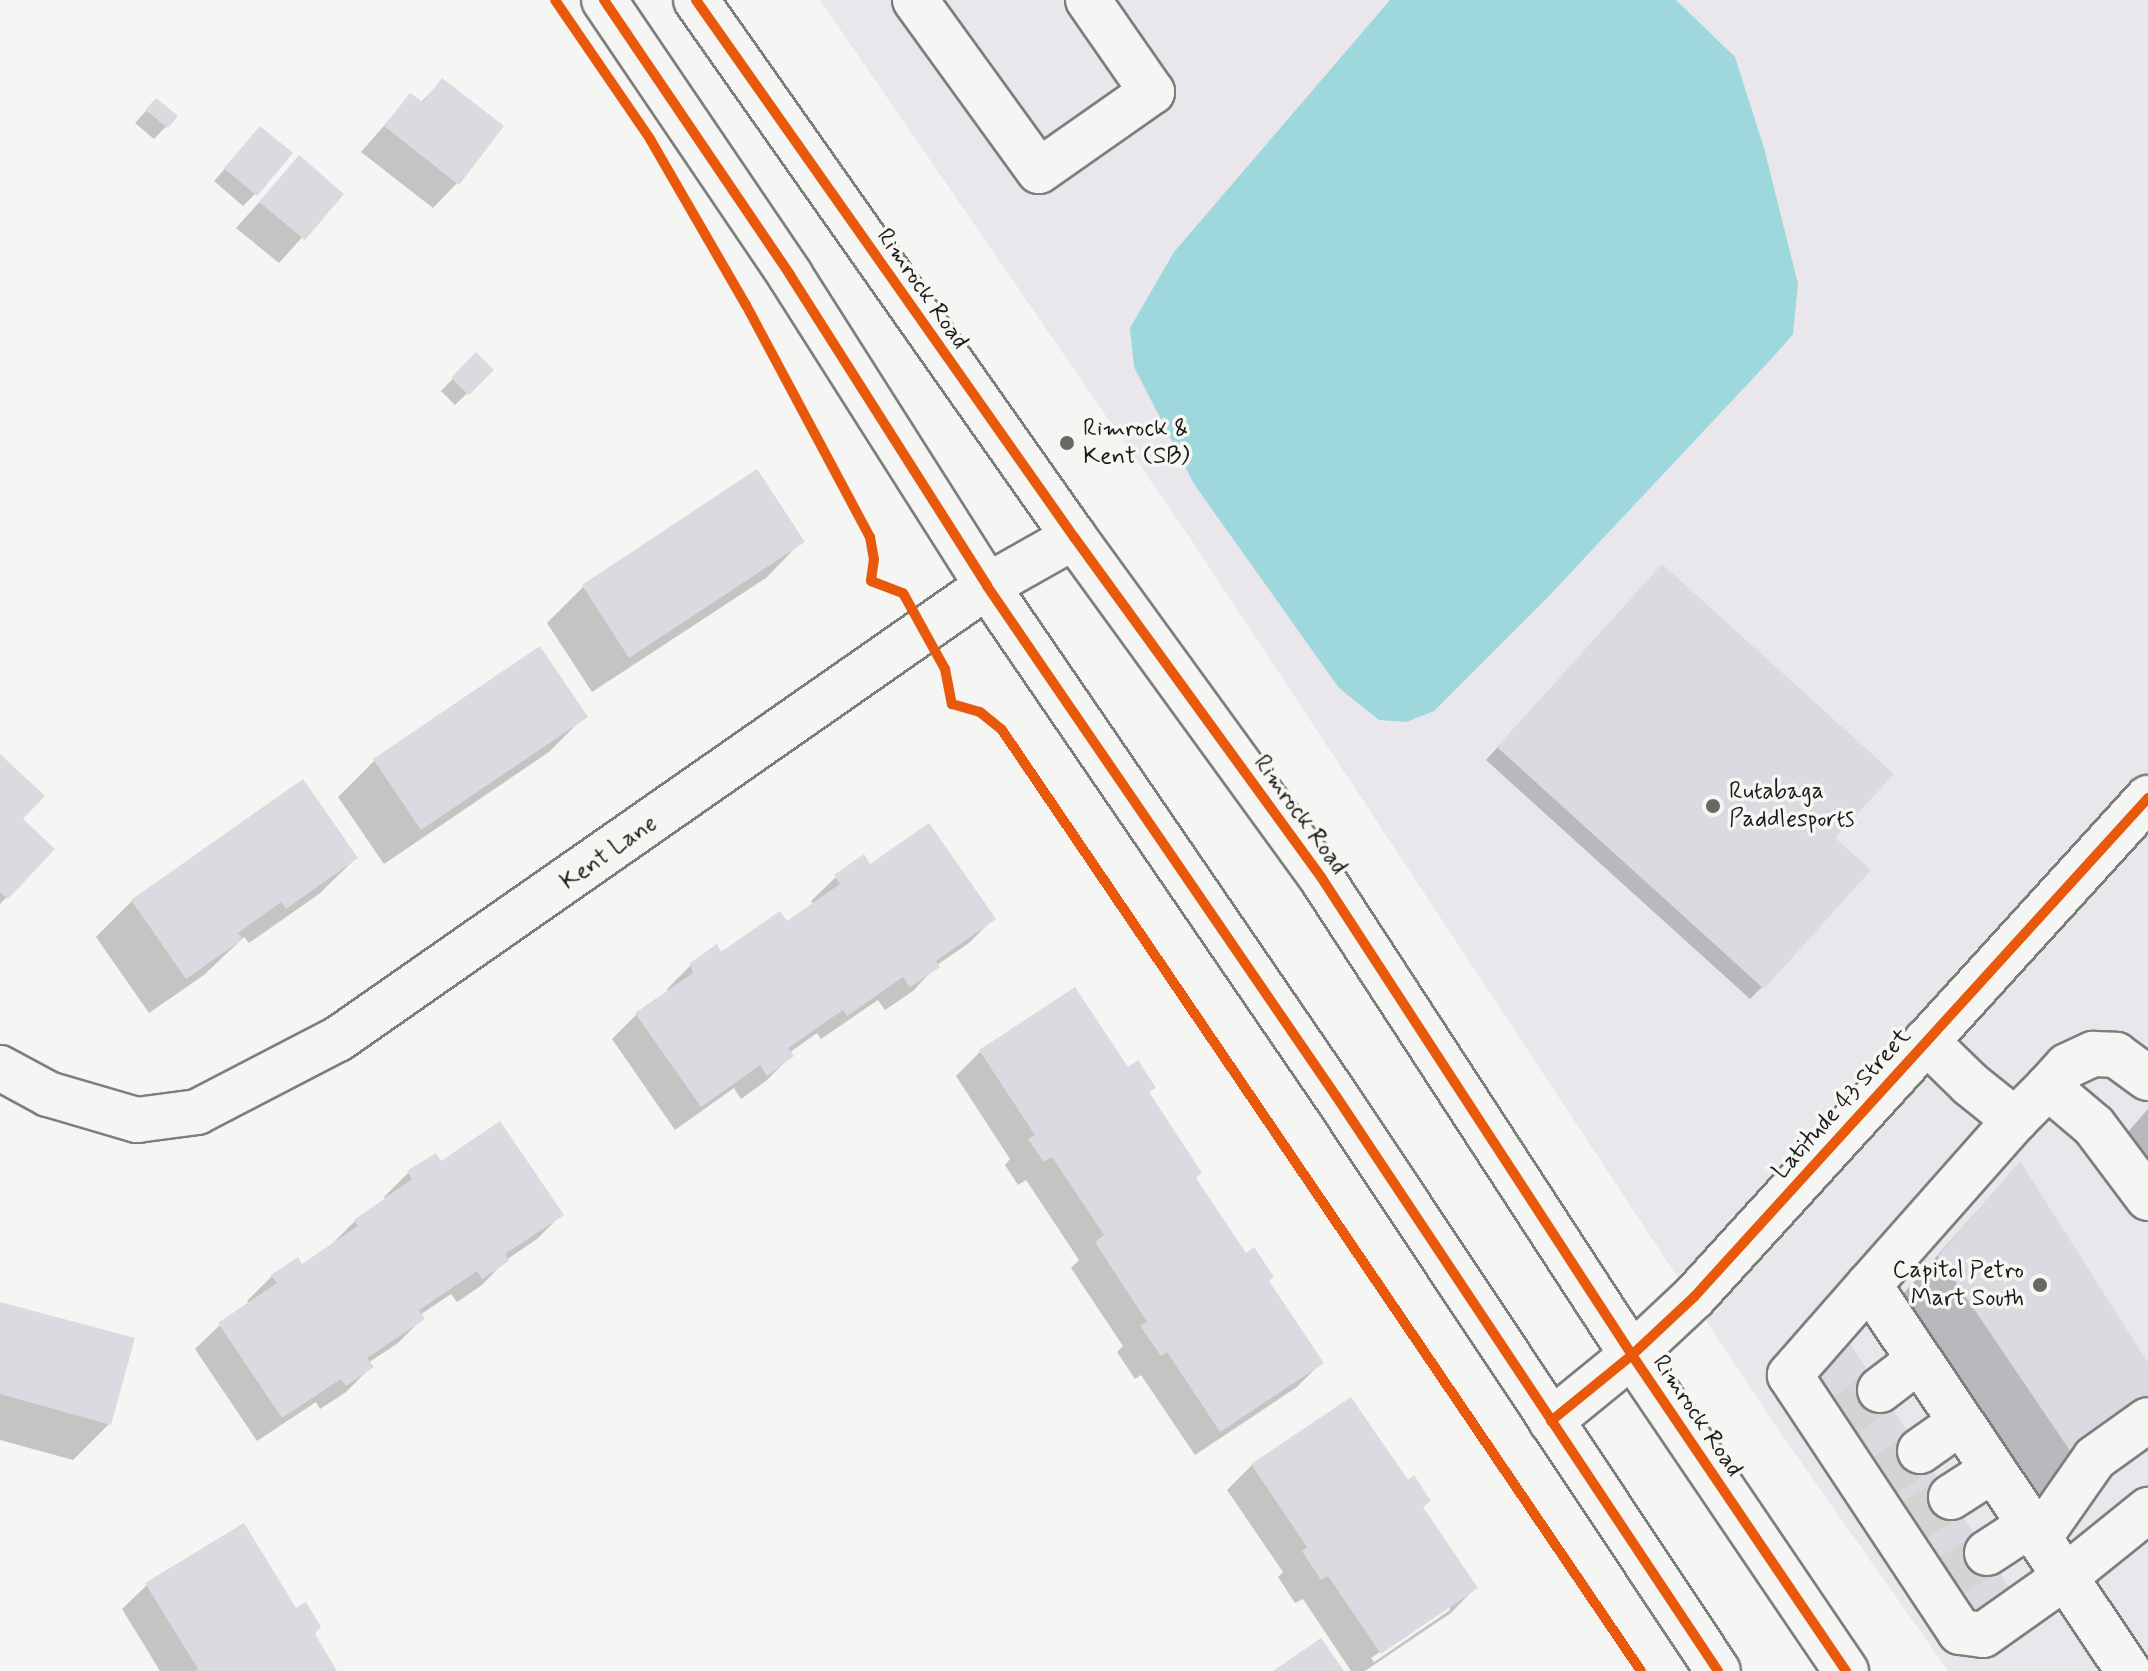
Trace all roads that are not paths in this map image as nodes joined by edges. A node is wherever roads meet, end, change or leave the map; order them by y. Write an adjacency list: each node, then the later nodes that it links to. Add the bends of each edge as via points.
1 (604, 0): 6 (main road, via 790,275)
2 (696, 0): 5 (main road, Rimrock Road)
3 (915, 0): 4 (main road, via 1039,171 1152,92)
4 (1088, 0)
5 (1074, 537): 6 (main road, Kent Lane); 15 (main road, Rimrock Road, via 1321,877)
6 (987, 586): 9 (main road, Kent Lane, via 338,1039 197,1112 123,1117 48,1094); 19 (main road)
7 (2148, 798): 8 (main road, Latitude 43 Street)
8 (1926, 1041): 12 (main road); 15 (main road, Latitude 43 Street, via 1694,1297)
9 (0, 1068)
10 (2148, 1078): 11 (main road, via 2116,1055 2093,1054 2067,1066)
11 (2048, 1087): 12 (main road); 13 (main road, via 2094,1126)
12 (2015, 1120): 14 (main road)
13 (2148, 1198)
14 (1869, 1285): 16 (main road); 27 (main road, via 1790,1375 1900,1529 1960,1632 1983,1635)
15 (1632, 1355): 19 (main road, Latitude 43 Street); 29 (main road, Rimrock Road)
16 (1919, 1360): 17 (main road); 20 (main road)
17 (1880, 1390)
18 (2148, 1420): 25 (main road, via 2095,1458)
19 (1551, 1421): 28 (main road)
20 (1961, 1422): 21 (main road); 22 (main road)
21 (1920, 1451)
22 (1993, 1470): 23 (main road); 25 (main road)
23 (1951, 1497)
24 (2148, 1510): 27 (main road)
25 (2035, 1532): 26 (main road); 27 (main road)
26 (1987, 1553)
27 (2065, 1577): 30 (main road)
28 (1718, 1671)
29 (1846, 1671)
30 (2128, 1671)

